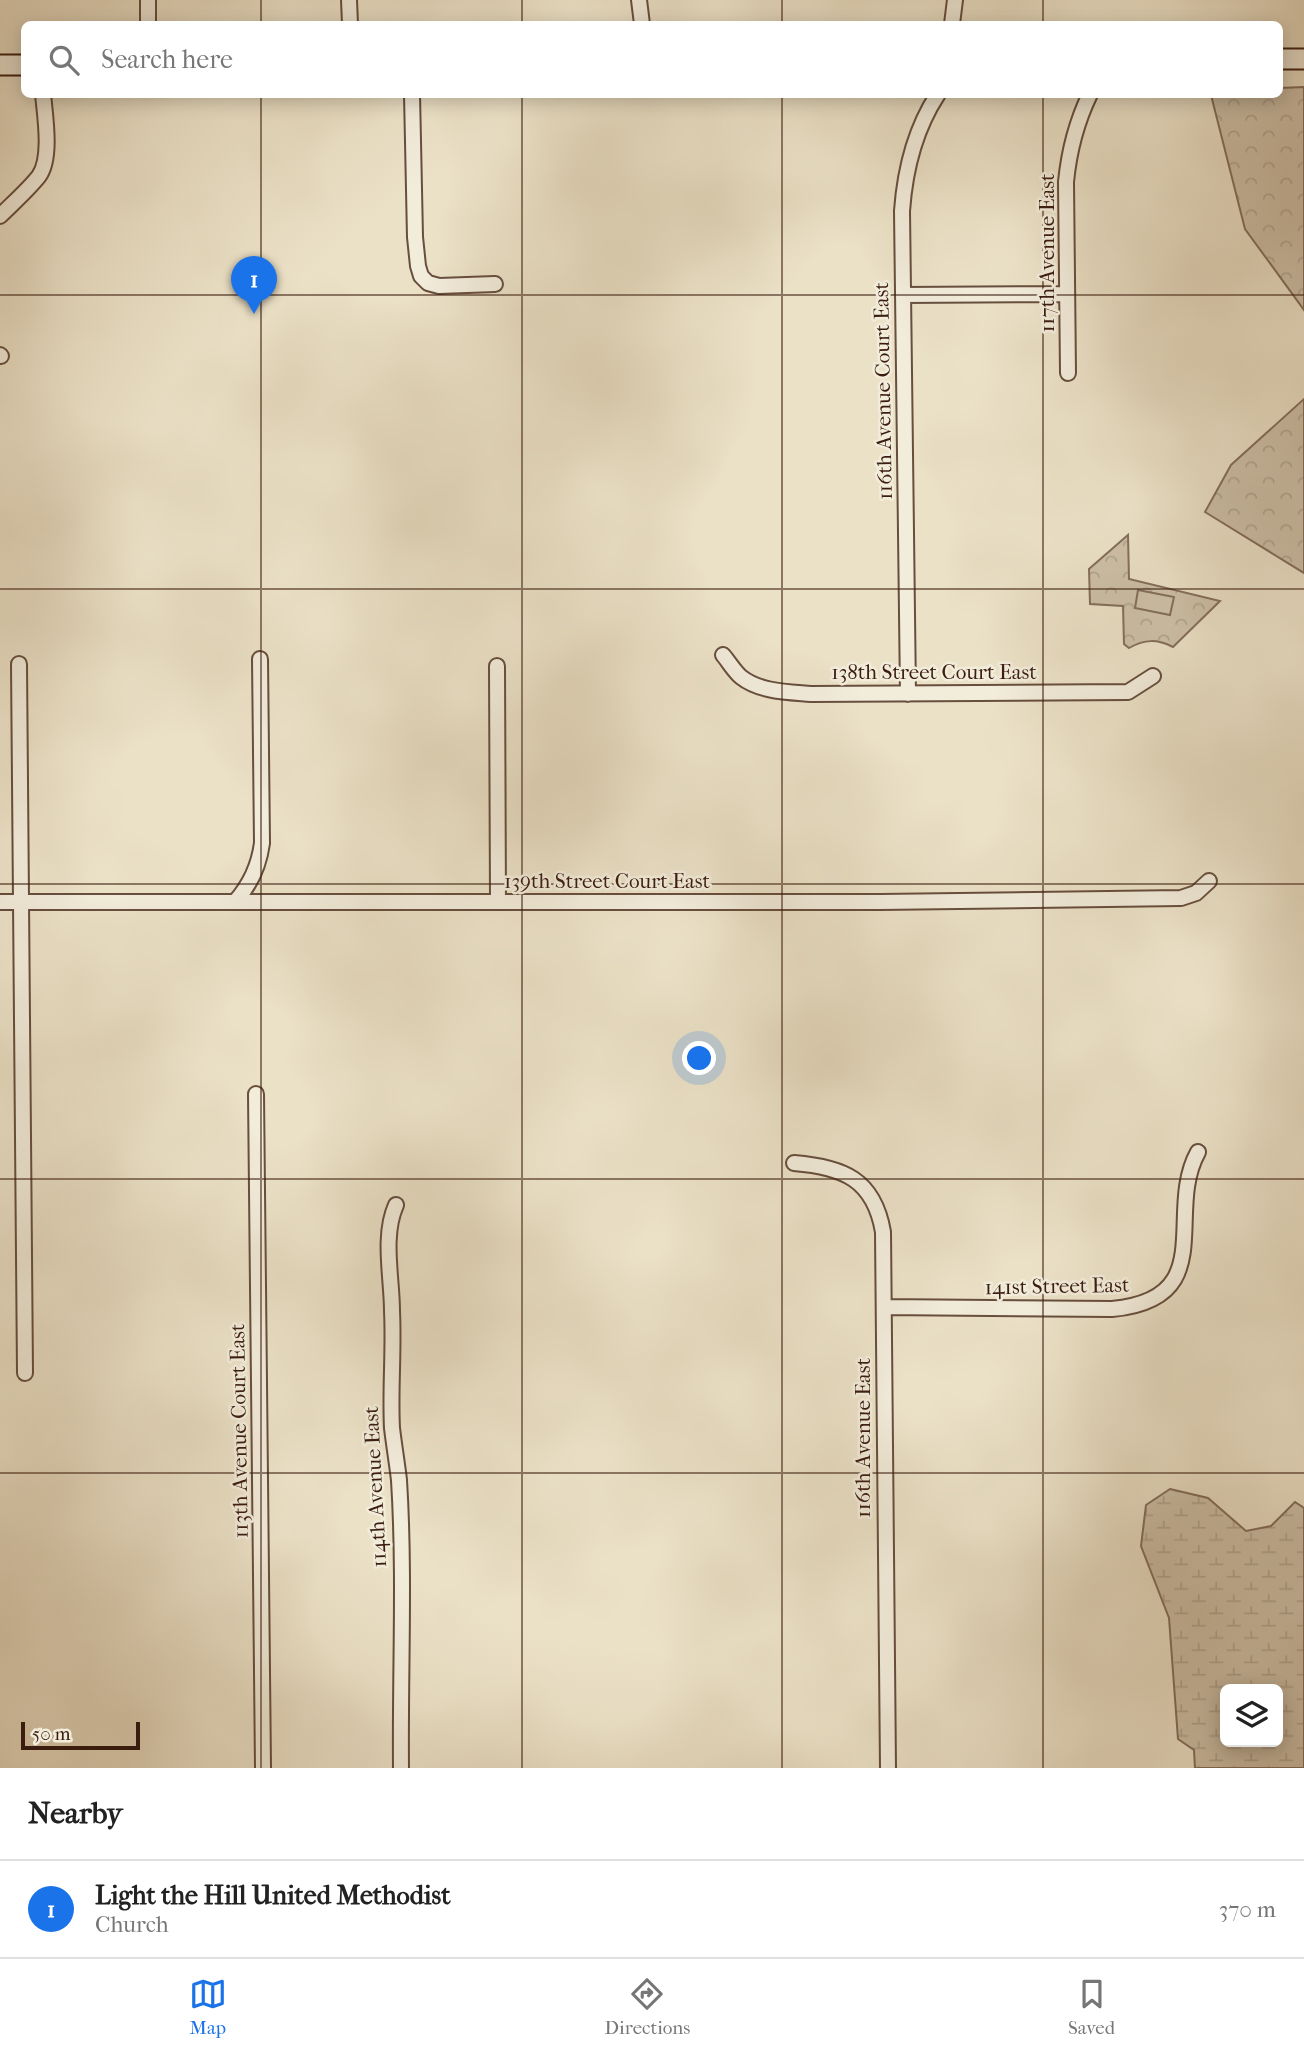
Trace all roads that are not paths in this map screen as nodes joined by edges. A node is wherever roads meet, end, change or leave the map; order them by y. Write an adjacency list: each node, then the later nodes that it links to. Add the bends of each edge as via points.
1 (148, 0): 5 (street)
2 (349, 0): 6 (street)
3 (639, 0): 7 (street)
4 (955, 0): 8 (street)
5 (148, 21)
6 (350, 21)
7 (642, 21)
8 (952, 21)
9 (1283, 59): 10 (street)
10 (1304, 59)
11 (0, 65): 12 (street)
12 (21, 65)
13 (43, 98): 17 (street, via 43,169)
14 (412, 98): 18 (street, via 415,237 421,276 439,285)
15 (935, 98): 20 (street, 116th Avenue Court East, via 917,135 904,189)
16 (1088, 98): 19 (street, 117th Avenue East, via 1068,156)
17 (0, 216)
18 (495, 284)
19 (1067, 294): 20 (street); 21 (street, 117th Avenue East)
20 (903, 295): 27 (street, 116th Avenue Court East)
21 (1068, 373)
22 (723, 655): 27 (street, 138th Street Court East, via 741,677 772,689 811,694)
23 (260, 659): 31 (street, via 262,843 256,871)
24 (19, 664): 30 (street)
25 (497, 666): 32 (street)
26 (1153, 676): 27 (street, 138th Street Court East, via 1128,692)
27 (908, 694)
28 (1209, 881): 32 (street, 139th Street Court East, via 1196,893 1181,898)
29 (0, 902): 30 (street, 139th Street Court East)
30 (21, 902): 31 (street, 139th Street Court East); 38 (street)
31 (235, 902): 32 (street, 139th Street Court East)
32 (498, 902)
33 (256, 1094): 39 (street, 113th Avenue Court East)
34 (1198, 1152): 37 (street, 141st Street East, via 1187,1182 1182,1264 1170,1284 1143,1305 1112,1309)
35 (794, 1163): 37 (street, 116th Avenue East, via 825,1166 848,1175 873,1201 883,1232)
36 (396, 1205): 40 (street, 114th Avenue East, via 389,1245 392,1426 399,1478)
37 (884, 1307): 41 (street, 116th Avenue East)
38 (25, 1373)
39 (263, 1768)
40 (401, 1768)
41 (888, 1768)

